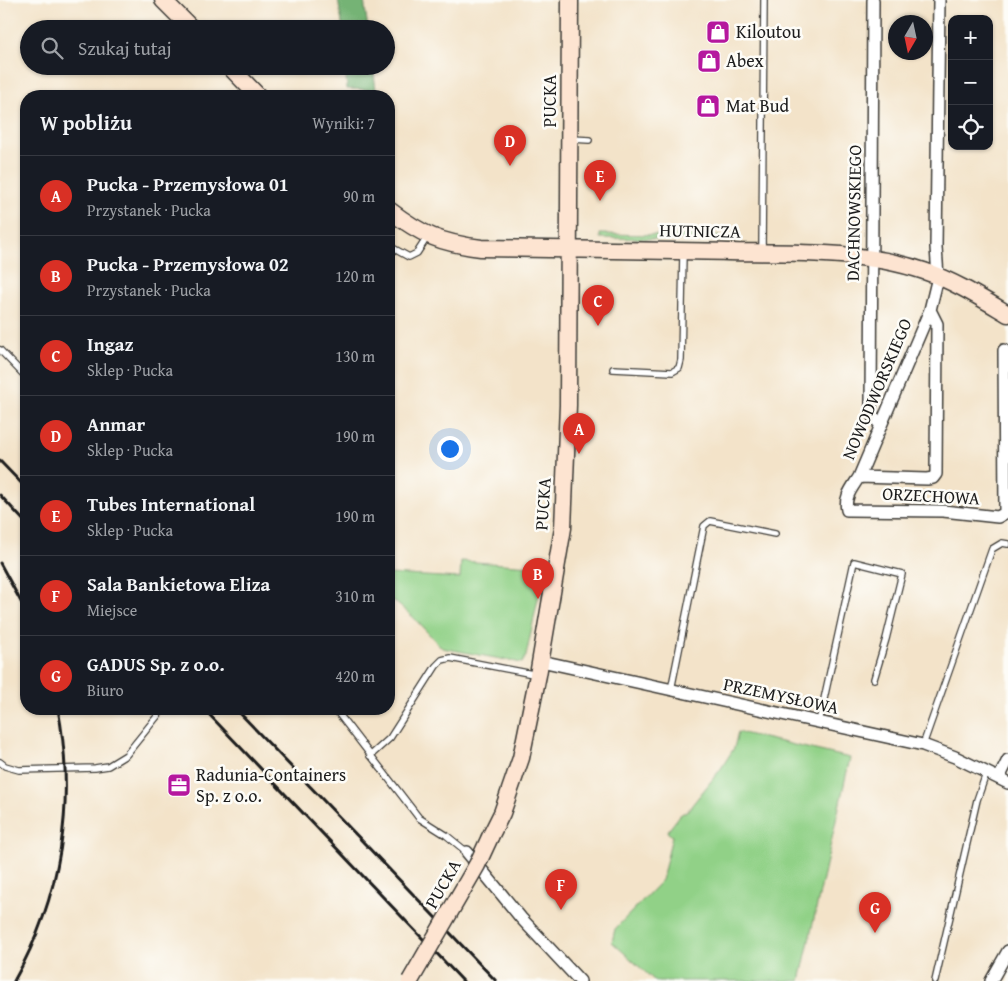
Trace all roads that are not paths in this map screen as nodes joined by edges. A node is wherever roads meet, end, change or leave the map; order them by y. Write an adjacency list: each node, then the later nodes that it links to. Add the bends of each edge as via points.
1 (163, 0): 6 (street)
2 (570, 0): 9 (street, PUCKA)
3 (764, 0): 16 (lane)
4 (873, 0): 17 (street, DACHNOWSKIEGO)
5 (939, 0): 18 (street, NOWODWORSKIEGO)
6 (183, 20)
7 (238, 75): 8 (street)
8 (252, 90)
9 (570, 139): 10 (lane); 14 (street, PUCKA)
10 (589, 140)
11 (395, 215): 12 (street, HUTNICZA)
12 (428, 236): 13 (lane, via 417,253 409,257); 14 (street, HUTNICZA, via 481,248)
13 (395, 249)
14 (569, 249): 15 (street, HUTNICZA); 29 (street, PUCKA, via 564,504)
15 (683, 251): 16 (street, HUTNICZA); 23 (lane, via 681,360 678,368 672,372)
16 (762, 252): 17 (street, HUTNICZA)
17 (872, 259): 18 (street, HUTNICZA); 25 (street, DACHNOWSKIEGO, via 871,409)
18 (938, 277): 19 (street, NOWODWORSKIEGO); 20 (street, HUTNICZA)
19 (930, 310): 25 (street, NOWODWORSKIEGO); 26 (street, NOWODWORSKIEGO, via 937,324 936,474 927,479)
20 (1008, 314)
21 (0, 350): 24 (lane)
22 (1004, 350): 26 (street, ORZECHOWA, via 1005,513 998,517 943,511 847,510 847,496)
23 (613, 369)
24 (20, 371)
25 (880, 424): 26 (street, NOWODWORSKIEGO)
26 (859, 477)
27 (775, 534): 31 (lane, via 710,521 704,526)
28 (1008, 544): 35 (lane, via 1002,543 992,549)
29 (540, 668): 31 (street, PRZEMYSŁOWA); 36 (lane, via 450,658 442,660 390,738); 43 (street, PUCKA, bridge, via 520,758 502,813 477,865)
30 (874, 679): 34 (lane, via 902,574 854,562)
31 (671, 690): 34 (street, PRZEMYSŁOWA)
32 (157, 715): 38 (lane, via 126,755 108,766 18,770)
33 (340, 715): 36 (lane)
34 (818, 722): 35 (street, PRZEMYSŁOWA)
35 (923, 745): 39 (street, PRZEMYSŁOWA)
36 (370, 756): 41 (lane, via 419,818)
37 (1008, 760): 40 (street)
38 (0, 762)
39 (987, 772): 40 (street, PRZEMYSŁOWA); 45 (lane, via 977,800)
40 (1004, 780)
41 (467, 852): 44 (street, via 521,918)
42 (1008, 951): 46 (street)
43 (410, 981)
44 (580, 981)
45 (935, 981)
46 (991, 981)

